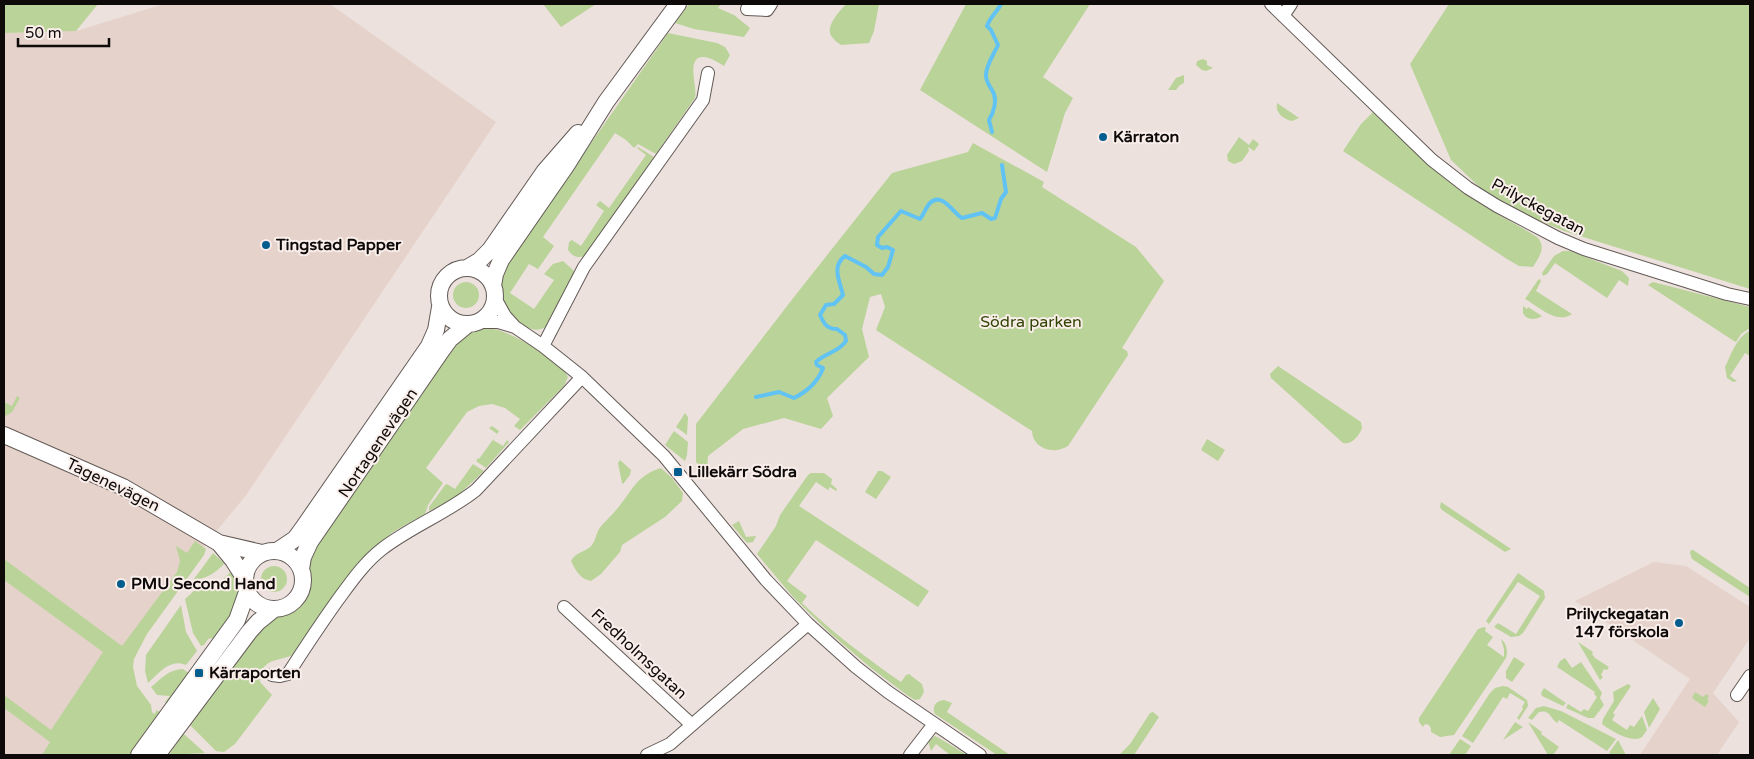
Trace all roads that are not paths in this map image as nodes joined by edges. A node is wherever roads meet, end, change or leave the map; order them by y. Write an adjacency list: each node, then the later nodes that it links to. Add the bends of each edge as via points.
1 (678, 4): 8 (street, Nortagenevägen)
2 (771, 4): 5 (street, via 767,10)
3 (1272, 4): 6 (street, Prilyckegatan)
4 (1291, 4): 6 (street)
5 (747, 9)
6 (1284, 16): 11 (street, Prilyckegatan, via 1432,160 1507,213 1584,249 1727,294)
7 (708, 73): 15 (street, via 703,100 584,267)
8 (606, 102): 9 (street, Nortagenevägen, via 544,172 490,250); 10 (street, Nortagenevägen, via 501,260 495,274)
9 (467, 268): 10 (street, via 483,273); 12 (street, Nortagenevägen, via 449,273 443,280 439,289)
10 (494, 292): 13 (street, Nortagenevägen, via 490,312); 14 (street, via 505,316)
11 (1750, 298)
12 (440, 307): 13 (street, via 445,315 459,324); 19 (street, Nortagenevägen, via 429,346 303,528 295,538)
13 (473, 323): 14 (street, via 498,322); 20 (street, Nortagenevägen, via 450,339 442,350 310,542)
14 (515, 327): 15 (street)
15 (543, 346): 16 (street)
16 (582, 377): 24 (street, via 664,456 754,567); 25 (street, via 476,490 395,540 365,564 288,674)
17 (4, 436): 18 (street, Tagenevägen, via 124,487)
18 (219, 543): 19 (street, Tagenevägen); 21 (street, Tagenevägen, via 236,564)
19 (270, 552): 20 (street, via 292,557); 21 (street, Nortagenevägen, via 250,563 246,571)
20 (301, 569): 23 (street, Nortagenevägen, via 302,588 298,596 292,603)
21 (246, 585): 23 (street, via 258,604); 30 (street, Nortagenevägen, via 237,620)
22 (564, 606): 29 (street, Fredholmsgatan)
23 (274, 609): 31 (street, Nortagenevägen, via 249,632)
24 (808, 624): 28 (street, via 856,667); 29 (street)
25 (272, 675)
26 (1750, 676): 27 (street)
27 (1737, 695)
28 (934, 724): 33 (street); 34 (street)
29 (692, 725): 32 (street, via 670,744)
30 (139, 755)
31 (157, 755)
32 (647, 755)
33 (910, 755)
34 (980, 755)

